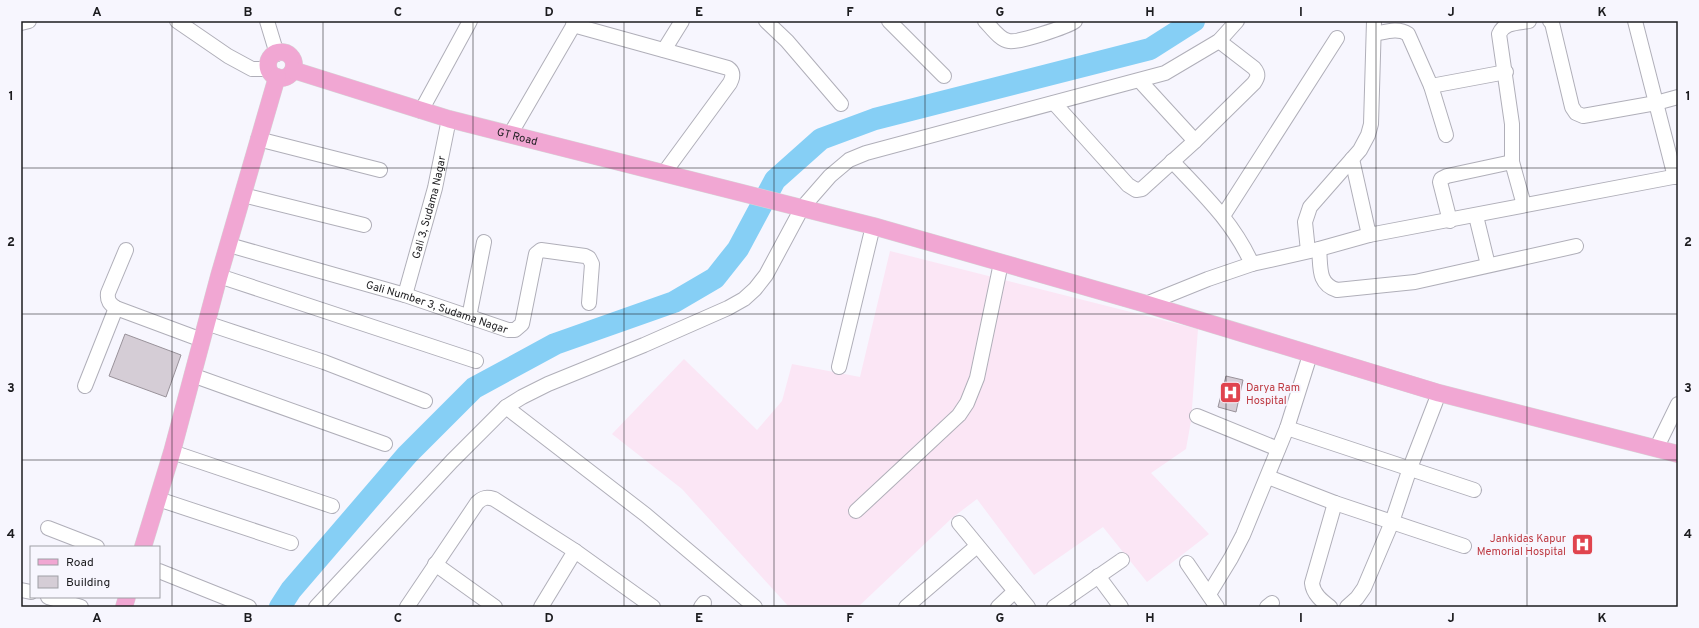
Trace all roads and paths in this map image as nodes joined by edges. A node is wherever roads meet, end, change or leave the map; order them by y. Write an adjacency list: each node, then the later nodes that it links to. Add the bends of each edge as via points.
1 (29, 21): 14 (street)
2 (177, 21): 23 (street, via 228,56 252,69)
3 (267, 21): 20 (street)
4 (470, 21): 31 (street)
5 (682, 21): 19 (street)
6 (766, 21): 30 (street, via 787,41)
7 (889, 21): 24 (street)
8 (985, 21): 9 (street, via 1008,41 1017,41)
9 (1074, 21)
10 (1236, 21): 18 (street)
11 (1529, 21): 22 (street, via 1508,25 1501,30)
12 (1550, 21): 29 (street, via 1572,107 1576,113 1584,116)
13 (1635, 21): 29 (street)
14 (21, 23)
15 (574, 23): 19 (street); 33 (street)
16 (1374, 28): 26 (street, via 1403,30 1408,34); 37 (street, via 1371,124 1364,145)
17 (1337, 38): 46 (street)
18 (1219, 41): 25 (street, via 1165,73); 36 (street, via 1254,68 1258,77)
19 (664, 50): 41 (street, via 728,68 733,76)
20 (277, 54): 21 (main road, via 283,53 290,57 294,64); 23 (main road, via 270,60)
21 (293, 70): 23 (main road, via 285,77); 31 (main road, GT Road)
22 (1506, 72): 26 (street); 39 (street, via 1512,124)
23 (273, 73): 35 (main road)
24 (944, 76)
25 (1140, 81): 28 (street); 36 (street)
26 (1431, 86): 34 (street)
27 (1678, 97): 29 (street)
28 (1054, 103): 38 (street, via 1132,188 1142,189); 45 (street, via 866,153 849,160)
29 (1656, 103): 42 (street)
30 (841, 104)
31 (421, 111): 32 (main road, GT Road)
32 (449, 119): 33 (main road, GT Road); 61 (street, Gali 3, Sudama Nagar, via 435,188)
33 (511, 134): 41 (main road, GT Road)
34 (1446, 135)
35 (258, 139): 40 (street); 43 (main road)
36 (1195, 141): 38 (street)
37 (1352, 159): 51 (street); 56 (street, via 1310,207 1305,222)
38 (1172, 161): 46 (street)
39 (1512, 162): 44 (street); 48 (street, via 1441,179)
40 (380, 170)
41 (664, 173): 45 (main road, GT Road)
42 (1677, 177): 44 (street)
43 (243, 195): 49 (street); 53 (main road)
44 (1524, 205): 47 (street)
45 (796, 207): 50 (main road, GT Road); 76 (street, via 766,275 744,299 644,345 548,384)
46 (1223, 216): 58 (street, via 1243,244)
47 (1476, 216): 48 (street); 59 (street)
48 (1450, 221): 51 (street)
49 (364, 225)
50 (873, 226): 57 (main road, GT Road); 70 (street)
51 (1369, 235): 56 (street)
52 (484, 242): 65 (street)
53 (229, 245): 60 (main road); 61 (street, Gali Number 3, Sudama Nagar)
54 (1576, 246): 59 (street)
55 (126, 250): 64 (street, via 108,294 110,304)
56 (1314, 250): 58 (street); 59 (street, via 1324,283 1337,290 1415,282)
57 (1001, 263): 63 (main road, GT Road); 90 (street, via 977,378 967,402 959,415)
58 (1252, 264): 63 (street)
59 (1488, 265)
60 (219, 276): 66 (main road); 69 (street)
61 (405, 295): 65 (street, Gali Number 3, Sudama Nagar)
62 (589, 303): 65 (street, Gali Number 3, Sudama Nagar, via 592,264 589,258 542,250 536,254 522,324 519,328 508,330)
63 (1146, 304): 68 (main road, GT Road)
64 (116, 308): 67 (street); 72 (street)
65 (469, 316)
66 (206, 323): 67 (main road); 74 (street, via 324,362)
67 (202, 340): 71 (main road)
68 (1310, 355): 73 (main road, GT Road); 78 (street)
69 (476, 361)
70 (839, 367)
71 (192, 375): 79 (street); 82 (main road)
72 (84, 386)
73 (1439, 393): 80 (main road, GT Road); 84 (street)
74 (425, 401)
75 (1678, 404): 80 (street)
76 (506, 407): 111 (street, via 452,460); 116 (street, via 646,515)
77 (1197, 416): 81 (street)
78 (1287, 428): 81 (street); 84 (street)
79 (385, 444)
80 (1657, 447): 83 (main road, GT Road)
81 (1278, 449): 85 (street)
82 (172, 452): 87 (main road); 89 (street)
83 (1678, 454)
84 (1410, 468): 86 (street); 91 (street)
85 (1268, 477): 88 (street); 106 (street, via 1238,546)
86 (1474, 490)
87 (158, 499): 94 (street); 96 (main road)
88 (1335, 503): 91 (street); 123 (street, via 1312,583 1317,595)
89 (332, 506)
90 (856, 511)
91 (1392, 522): 98 (street); 124 (street, via 1364,588)
92 (958, 523): 97 (street)
93 (48, 528): 95 (street)
94 (291, 543)
95 (94, 546)
96 (143, 546)
97 (978, 546): 105 (street); 117 (street)
98 (1464, 546)
99 (575, 552): 102 (street, via 494,499 487,497 477,503); 114 (street); 115 (street)
100 (1122, 560): 104 (street)
101 (1187, 563): 106 (street)
102 (435, 564): 112 (street); 113 (street)
103 (160, 571): 108 (street)
104 (1098, 576): 120 (street); 121 (street)
105 (1015, 591): 118 (street); 119 (street)
106 (1209, 594): 122 (street)
107 (51, 598): 109 (street)
108 (232, 604): 110 (street)
109 (81, 607)
110 (249, 607)
111 (316, 607)
112 (407, 607)
113 (495, 607)
114 (541, 607)
115 (653, 607)
116 (755, 607)
117 (906, 607)
118 (998, 607)
119 (1028, 607)
120 (1054, 607)
121 (1120, 607)
122 (1217, 607)
123 (1330, 607)
124 (1348, 607)

